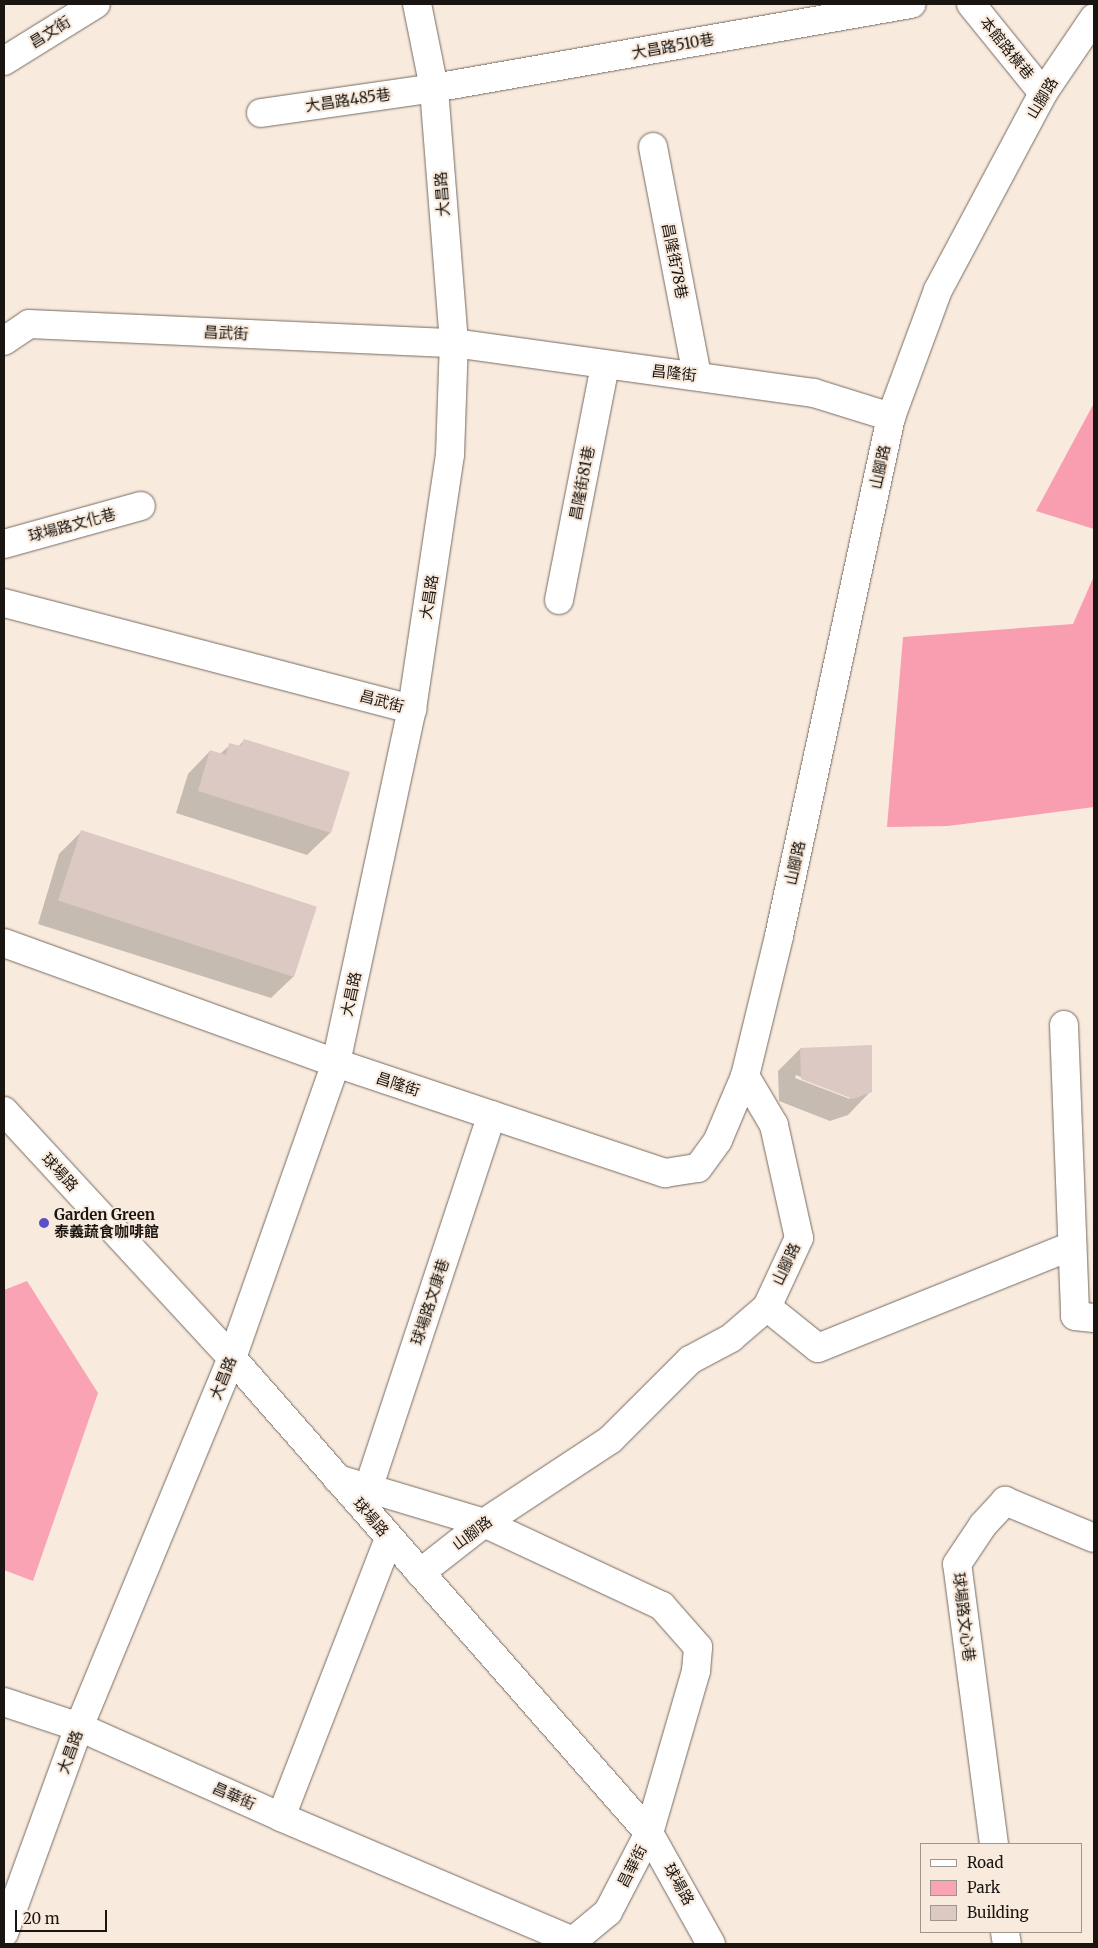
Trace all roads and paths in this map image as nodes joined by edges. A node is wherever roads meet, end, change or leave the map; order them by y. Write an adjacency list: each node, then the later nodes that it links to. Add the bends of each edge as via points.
1 (96, 4): 6 (street, 昌文街)
2 (417, 4): 7 (street, 大昌路)
3 (912, 4): 7 (street, 大昌路510巷)
4 (971, 4): 8 (street, 本館路橫巷)
5 (1094, 18): 8 (street, 山腳路)
6 (4, 61)
7 (434, 88): 9 (street, 大昌路485巷); 12 (street, 大昌路)
8 (1044, 93): 15 (street, 山腳路, via 938,290)
9 (261, 113)
10 (653, 147): 14 (street, 昌隆街78巷)
11 (4, 341): 12 (street, 昌武街, via 29,324)
12 (454, 343): 13 (street, 昌隆街); 20 (street, 大昌路, via 450,455)
13 (605, 366): 14 (street, 昌隆街); 18 (street, 昌隆街81巷)
14 (697, 375): 15 (street, 昌隆街, via 814,393)
15 (891, 417): 24 (street, 山腳路, via 779,936)
16 (141, 506): 17 (street, 球場路文化巷)
17 (4, 544)
18 (560, 600)
19 (4, 603): 20 (street, 昌武街)
20 (412, 709): 23 (street, 大昌路)
21 (4, 943): 23 (street, 昌隆街)
22 (1064, 1024): 27 (street)
23 (336, 1063): 26 (street, 昌隆街); 30 (street, 大昌路)
24 (745, 1076): 26 (street, 昌隆街, via 718,1140 698,1168 665,1173); 28 (street, 山腳路, via 774,1125 799,1238)
25 (4, 1111): 30 (street, 球場路)
26 (492, 1115): 32 (street, 球場路文康巷)
27 (1072, 1246): 28 (street, via 818,1348); 29 (street, via 1075,1316)
28 (767, 1307): 33 (street, 山腳路, via 731,1338 690,1360 610,1440)
29 (1094, 1318)
30 (232, 1358): 31 (street, 球場路); 38 (street, 大昌路)
31 (337, 1479): 32 (street, 昌華街); 34 (street, 球場路)
32 (368, 1489): 33 (street, 昌華街)
33 (484, 1523): 36 (street, 山腳路); 40 (street, 昌華街, via 662,1606 698,1647 696,1671)
34 (389, 1538): 36 (street, 球場路); 39 (street)
35 (1094, 1538): 41 (street, 球場路文心巷, via 1005,1500 983,1525 957,1564)
36 (420, 1574): 40 (street, 球場路)
37 (4, 1702): 38 (street, 昌華街)
38 (80, 1727): 39 (street, 昌華街); 42 (street, 大昌路)
39 (281, 1818): 40 (street, 昌華街, via 572,1941 608,1912)
40 (649, 1833): 43 (street, 球場路)
41 (994, 1843)
42 (4, 1933)
43 (711, 1944)

